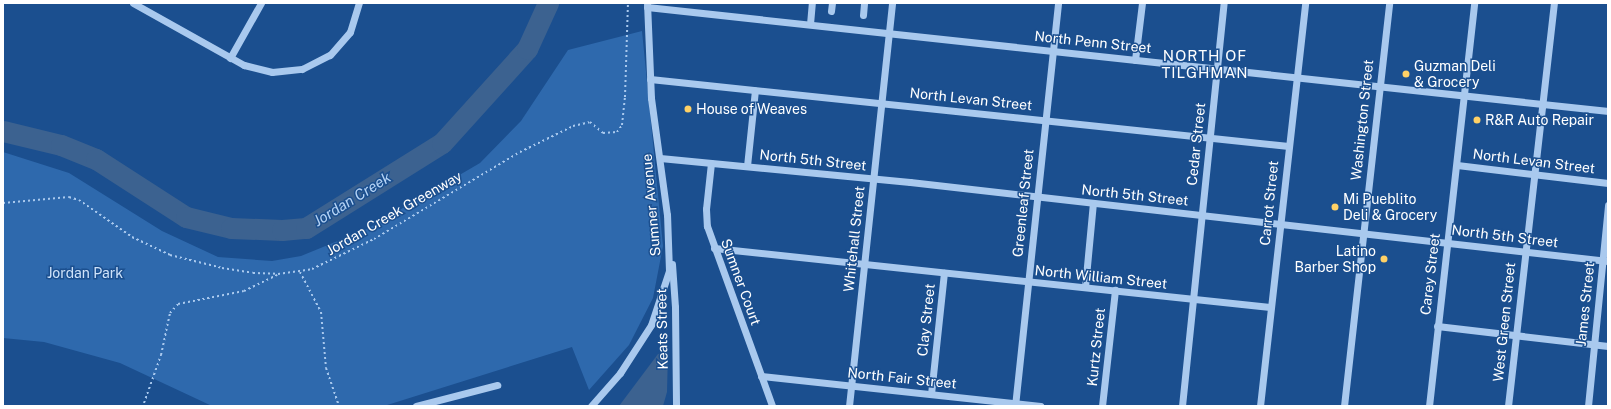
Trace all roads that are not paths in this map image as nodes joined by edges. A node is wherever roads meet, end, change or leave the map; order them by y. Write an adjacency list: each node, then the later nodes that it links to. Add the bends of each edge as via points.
1 (133, 3): 21 (street)
2 (262, 3): 21 (street)
3 (359, 3): 21 (street, via 356,18 341,45 317,63 287,72 272,72 257,70)
4 (812, 3): 18 (street)
5 (832, 3): 16 (street)
6 (864, 3): 17 (street)
7 (892, 3): 19 (street, Whitehall Street)
8 (1058, 3): 20 (street, Greenleaf Street)
9 (1142, 3): 22 (street)
10 (1224, 3): 23 (street, Cedar Street)
11 (1305, 3): 24 (street, Carrot Street)
12 (1389, 3): 26 (street, Washington Street)
13 (1474, 3): 28 (street, Carey Street)
14 (1554, 3): 30 (street, West Green Street)
15 (647, 5): 18 (street, North Penn Street); 25 (street, Sumner Avenue)
16 (831, 11)
17 (863, 15)
18 (810, 24): 19 (street, North Penn Street)
19 (889, 33): 20 (street, North Penn Street); 29 (street, Whitehall Street)
20 (1052, 51): 22 (street, North Penn Street); 32 (street, Greenleaf Street)
21 (230, 58)
22 (1135, 60): 23 (street, North Penn Street)
23 (1217, 69): 24 (street, North Penn Street); 33 (street, Cedar Street)
24 (1296, 77): 26 (street, North Penn Street); 34 (street, Carrot Street)
25 (650, 79): 27 (street, North Levan Street); 35 (street, Sumner Avenue)
26 (1379, 86): 28 (street, North Penn Street); 47 (street, Washington Street)
27 (756, 90): 29 (street, North Levan Street); 38 (street)
28 (1464, 96): 30 (street, North Penn Street); 37 (street, Carey Street)
29 (882, 103): 32 (street, North Levan Street); 40 (street, Whitehall Street)
30 (1543, 104): 31 (street, North Penn Street); 39 (street, West Green Street)
31 (1608, 111)
32 (1045, 120): 33 (street, North Levan Street); 42 (street, Greenleaf Street)
33 (1210, 138): 34 (street, North Levan Street); 45 (street, Cedar Street)
34 (1288, 146): 46 (street, Carrot Street)
35 (660, 158): 36 (street, North 5th Street); 51 (street, Sumner Avenue)
36 (711, 163): 38 (street, North 5th Street); 49 (street, Sumner Court, via 706,209 707,226)
37 (1456, 164): 39 (street, North Levan Street); 48 (street, Carey Street)
38 (747, 166): 40 (street, North 5th Street)
39 (1534, 174): 41 (street, North Levan Street); 50 (street, West Green Street)
40 (874, 179): 42 (street, North 5th Street); 53 (street, Whitehall Street)
41 (1608, 183)
42 (1037, 197): 43 (street, North 5th Street); 55 (street, Greenleaf Street)
43 (1094, 203): 45 (street, North 5th Street); 56 (street)
44 (1608, 204): 52 (street, James Street)
45 (1202, 215): 46 (street, North 5th Street); 58 (street, Cedar Street)
46 (1279, 223): 47 (street, North 5th Street); 59 (street, Carrot Street)
47 (1363, 232): 48 (street, North 5th Street); 78 (street, Washington Street)
48 (1446, 242): 50 (street, North 5th Street); 60 (street, Carey Street)
49 (714, 248): 53 (street, North William Street); 64 (street, Sumner Court)
50 (1525, 251): 52 (street, North 5th Street); 61 (street, West Green Street)
51 (670, 252): 70 (street, Sumner Avenue, via 665,288 651,325 620,373); 71 (street, Keats Street, via 676,307)
52 (1605, 260): 62 (street, James Street)
53 (864, 264): 54 (street, North William Street); 66 (street, Whitehall Street)
54 (944, 273): 55 (street, North William Street); 67 (street, Clay Street)
55 (1028, 282): 56 (street, North William Street); 68 (street, Greenleaf Street)
56 (1085, 287): 57 (street, North William Street)
57 (1115, 290): 58 (street, North William Street); 75 (street, Kurtz Street)
58 (1194, 300): 59 (street, North William Street); 76 (street, Cedar Street)
59 (1270, 307): 77 (street, Carrot Street)
60 (1437, 326): 61 (street); 79 (street, Carey Street)
61 (1516, 334): 62 (street); 80 (street, West Green Street)
62 (1594, 344): 63 (street); 81 (street, James Street)
63 (1608, 346)
64 (761, 376): 66 (street, North Fair Street); 72 (street, Sumner Court)
65 (497, 385): 69 (street)
66 (851, 386): 67 (street, North Fair Street); 73 (street, Whitehall Street)
67 (931, 394): 68 (street, North Fair Street)
68 (1016, 405): 74 (street, North Fair Street)
69 (416, 406)
70 (591, 406)
71 (676, 406)
72 (772, 406)
73 (849, 406)
74 (1040, 406)
75 (1102, 406)
76 (1182, 406)
77 (1260, 406)
78 (1344, 406)
79 (1429, 406)
80 (1508, 406)
81 (1588, 406)

